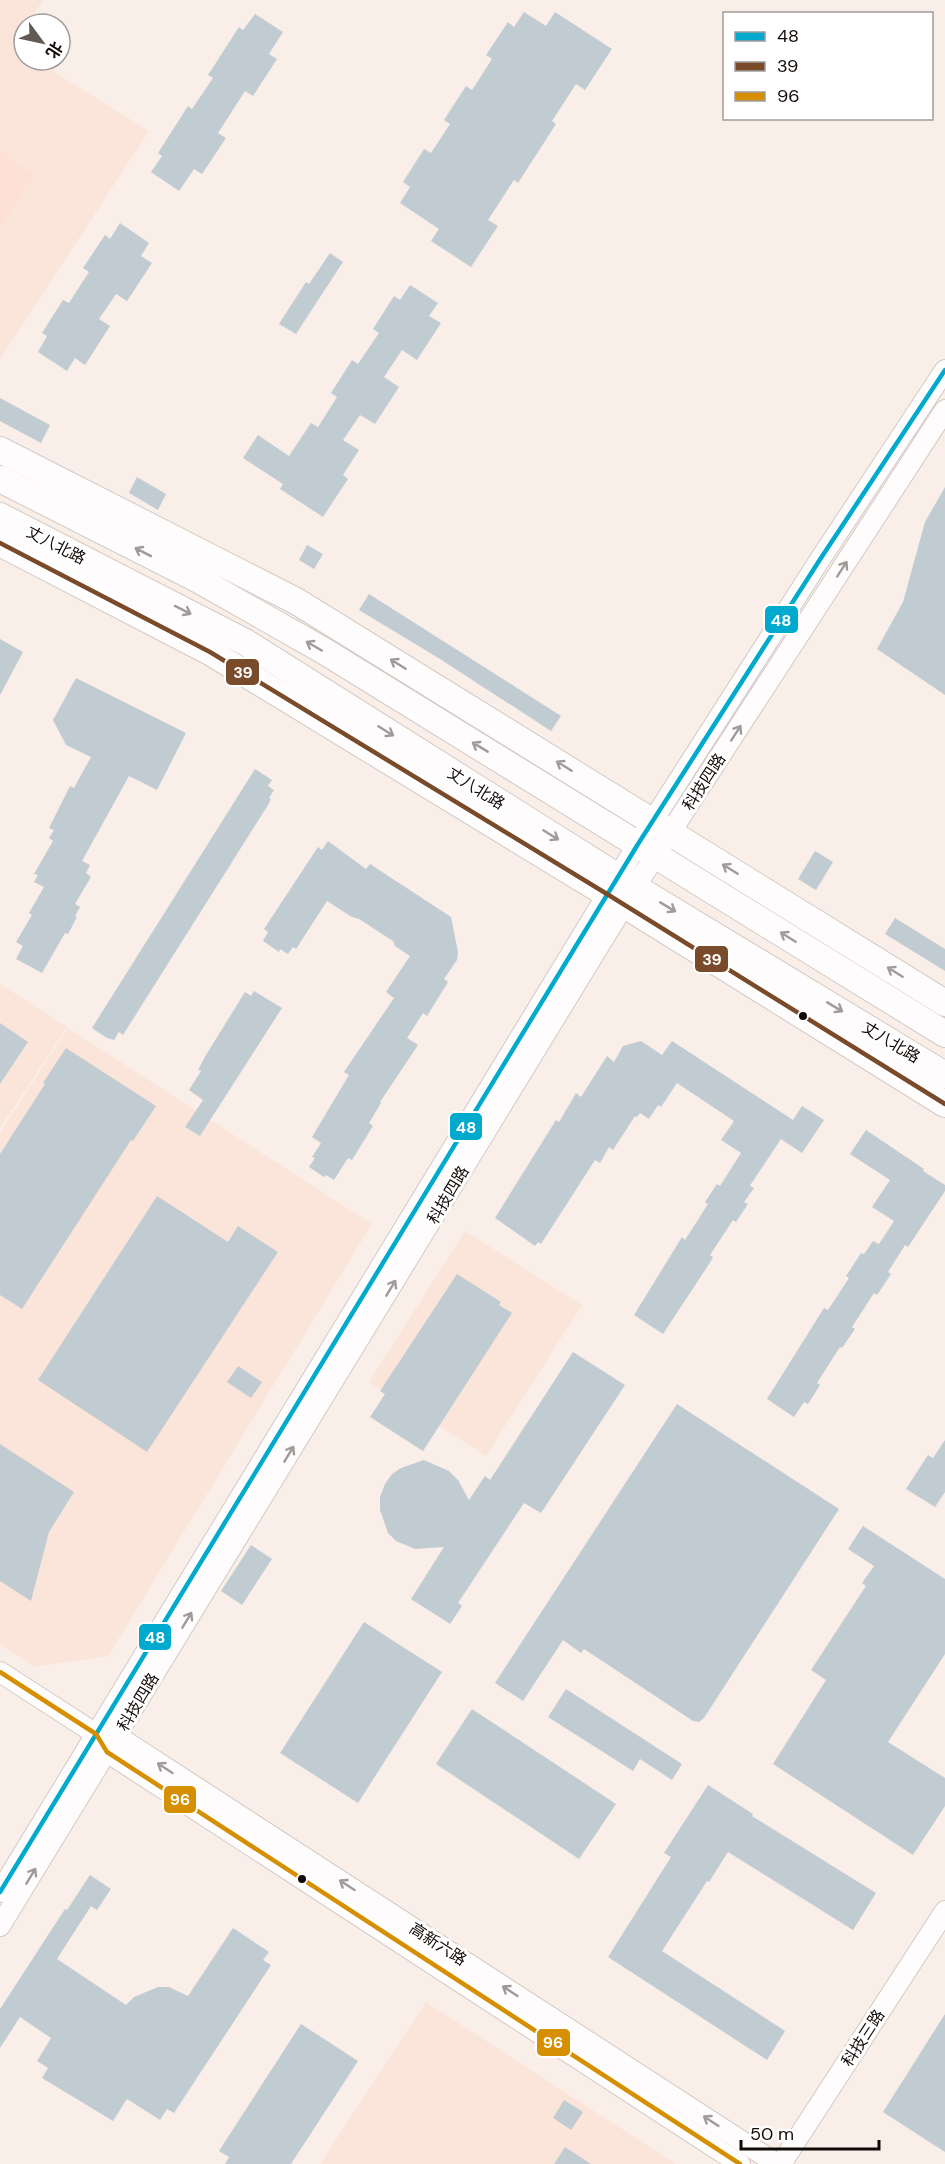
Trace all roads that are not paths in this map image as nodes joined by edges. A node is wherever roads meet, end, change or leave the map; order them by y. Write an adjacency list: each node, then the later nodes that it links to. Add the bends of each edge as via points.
1 (945, 370): 7 (street, 科技四路, via 812,571)
2 (945, 410): 7 (street, 科技四路, one-way to 2)
3 (0, 450): 7 (main road, one-way to 3, via 296,601)
4 (0, 479): 8 (main road, 丈八北路, one-way to 4, via 324,651 199,580)
5 (0, 516): 9 (main road, 丈八北路, one-way to 9, via 245,642)
6 (0, 543): 9 (main road, via 210,652)
7 (662, 827): 8 (street, 科技四路); 10 (main road, one-way to 7)
8 (647, 850): 9 (street, 科技四路); 11 (main road, 丈八北路, one-way to 8)
9 (621, 891): 12 (main road, 丈八北路, one-way to 12); 13 (main road); 15 (street, 科技四路); 16 (street, 科技四路, one-way to 9)
10 (945, 1003)
11 (945, 1034)
12 (945, 1075)
13 (945, 1104)
14 (0, 1672): 15 (street, 高新六路)
15 (96, 1734): 16 (street, 高新六路); 17 (street, 科技四路)
16 (112, 1744): 19 (street, 科技四路, one-way to 16); 20 (street, 高新六路); 21 (street, 高新六路, one-way to 16)
17 (0, 1892)
18 (945, 1911): 21 (street, 科技三路)
19 (0, 1926)
20 (740, 2164)
21 (779, 2164)

